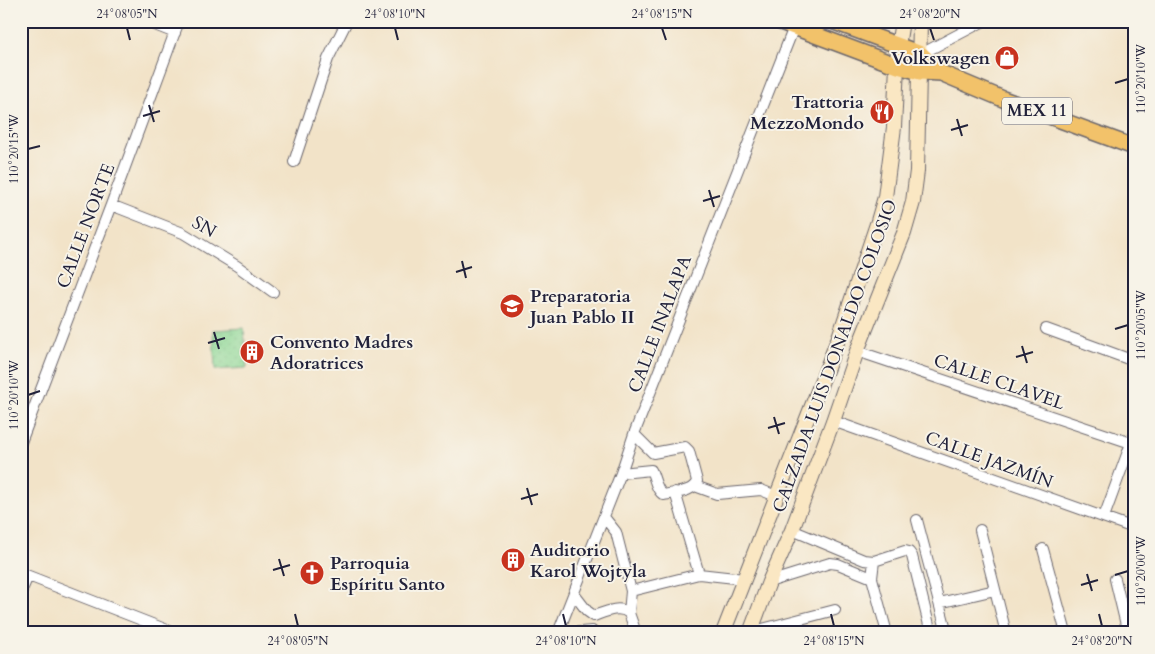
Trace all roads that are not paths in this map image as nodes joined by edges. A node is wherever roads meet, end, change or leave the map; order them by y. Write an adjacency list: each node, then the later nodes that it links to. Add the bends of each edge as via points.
1 (145, 21): 10 (street)
2 (179, 21): 10 (street, CALLE NORTE)
3 (347, 21): 17 (street, via 328,59)
4 (778, 21): 9 (main road, MEX 11)
5 (832, 21): 11 (main road, MEX 11)
6 (902, 21): 11 (main road, CALZADA LUIS DONALDO COLOSIO)
7 (920, 21): 12 (main road, CALZADA LUIS DONALDO COLOSIO)
8 (984, 21): 12 (street)
9 (794, 27): 13 (main road, MEX 11); 25 (street, CALLE INALAPA)
10 (175, 33): 18 (street, CALLE NORTE)
11 (898, 46): 12 (main road, MEX 11); 13 (main road, CALZADA LUIS DONALDO COLOSIO)
12 (921, 54): 14 (main road, CALZADA LUIS DONALDO COLOSIO); 15 (main road, MEX 11)
13 (898, 66): 14 (main road, MEX 11); 21 (main road, CALZADA LUIS DONALDO COLOSIO, via 885,197)
14 (920, 72): 15 (main road, MEX 11); 22 (main road, CALZADA LUIS DONALDO COLOSIO, via 913,202)
15 (941, 73): 16 (main road, MEX 11)
16 (1134, 147)
17 (294, 162)
18 (111, 205): 19 (street, SN, via 183,233); 27 (street, CALLE NORTE)
19 (273, 292)
20 (1046, 329): 23 (street)
21 (839, 337): 22 (main road); 33 (main road, CALZADA LUIS DONALDO COLOSIO)
22 (857, 351): 24 (main road, CALZADA LUIS DONALDO COLOSIO); 26 (street, CALLE CLAVEL)
23 (1134, 361)
24 (833, 421): 35 (street, CALLE JAZMÍN); 38 (main road, CALZADA LUIS DONALDO COLOSIO)
25 (634, 434): 28 (street); 30 (street, CALLE INALAPA)
26 (1132, 440): 35 (street)
27 (21, 442)
28 (653, 453): 29 (street); 31 (street, via 685,447 697,481)
29 (651, 470): 30 (street); 32 (street, via 661,493)
30 (621, 473): 34 (street, CALLE INALAPA)
31 (695, 486): 32 (street); 33 (street, via 717,494 761,490)
32 (675, 492): 42 (street)
33 (776, 496): 44 (main road, CALZADA LUIS DONALDO COLOSIO)
34 (604, 516): 49 (street, via 616,532); 51 (street, CALLE INALAPA)
35 (1104, 517): 37 (street, CALLE JAZMÍN)
36 (917, 520): 52 (street)
37 (1134, 528)
38 (792, 530): 41 (street, via 864,560); 47 (main road, CALZADA LUIS DONALDO COLOSIO)
39 (980, 530): 48 (street)
40 (1043, 550): 68 (street)
41 (874, 561): 45 (street); 65 (street, via 909,552)
42 (699, 574): 44 (street); 49 (street)
43 (24, 575): 50 (street); 56 (street)
44 (744, 578): 47 (main road); 63 (main road, CALZADA LUIS DONALDO COLOSIO)
45 (872, 578): 47 (street, via 830,563); 64 (street)
46 (1114, 579): 69 (street)
47 (769, 582): 58 (main road, CALZADA LUIS DONALDO COLOSIO)
48 (995, 590): 52 (street); 67 (street)
49 (631, 591): 54 (street)
50 (21, 592)
51 (574, 594): 55 (street); 60 (street, CALLE INALAPA)
52 (939, 604): 66 (street)
53 (835, 610): 58 (street)
54 (629, 613): 55 (street, via 617,609); 62 (street)
55 (594, 616): 57 (street)
56 (156, 629): 59 (street)
57 (592, 632): 61 (street)
58 (751, 632)
59 (175, 633)
60 (558, 633)
61 (571, 633)
62 (636, 633)
63 (723, 633)
64 (887, 633)
65 (931, 633)
66 (947, 633)
67 (1006, 633)
68 (1066, 633)
69 (1128, 633)

